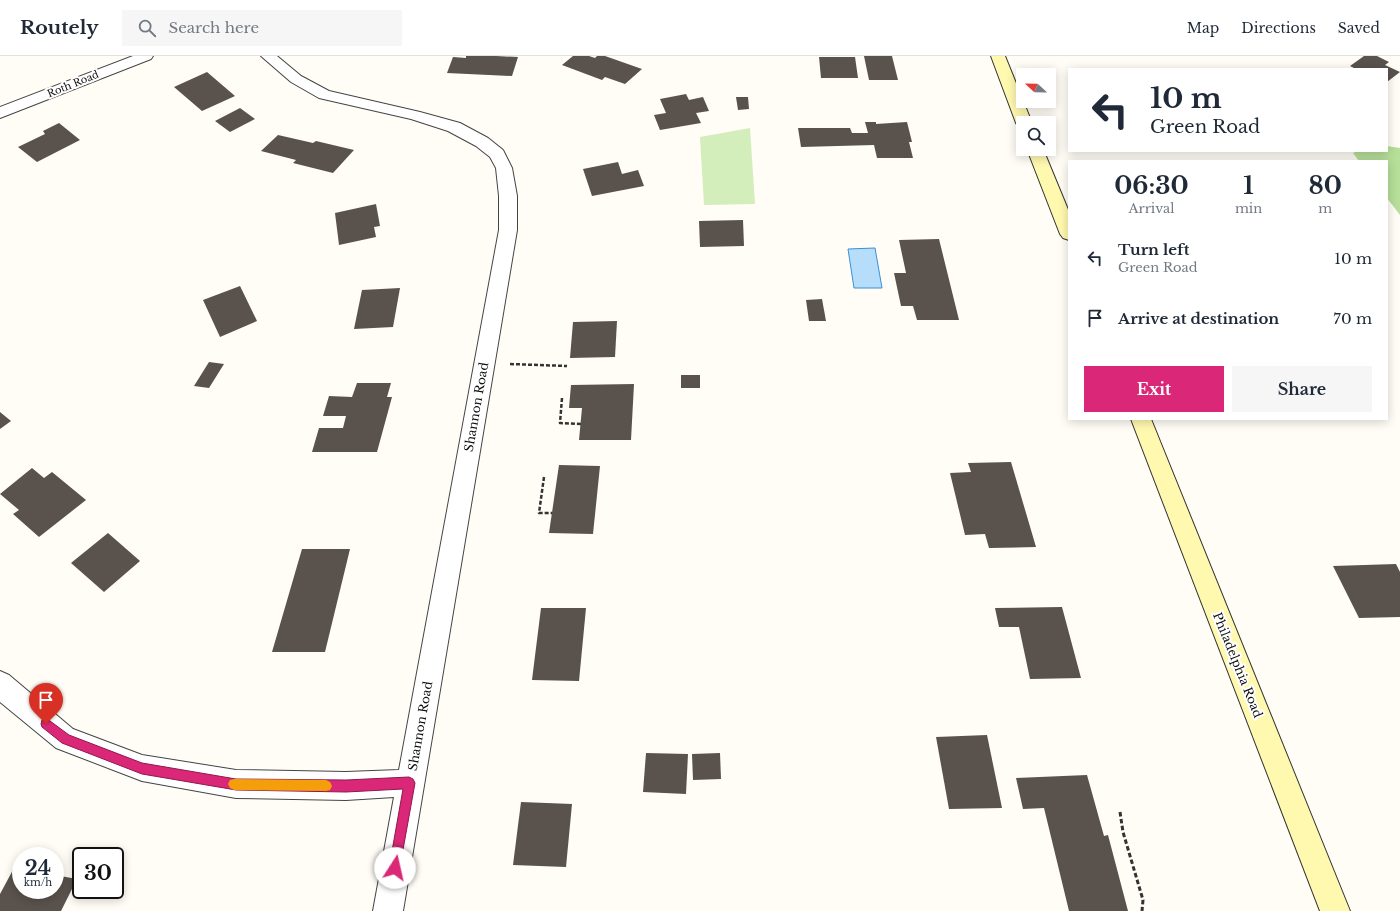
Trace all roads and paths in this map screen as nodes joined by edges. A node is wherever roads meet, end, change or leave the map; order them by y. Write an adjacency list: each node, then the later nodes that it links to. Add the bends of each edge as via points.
1 (146, 56): 4 (street, Roth Road)
2 (268, 56): 8 (street, Shannon Road, via 324,96 414,115 454,127 482,142 497,154 504,168 508,230)
3 (998, 56): 5 (main road)
4 (0, 113)
5 (1021, 116)
6 (1038, 156): 7 (main road)
7 (1068, 232)
8 (484, 363): 9 (path); 16 (street, Shannon Road)
9 (567, 366)
10 (562, 398): 12 (path, via 560,423)
11 (1141, 420): 20 (main road, Philadelphia Road)
12 (581, 424)
13 (544, 477): 14 (path, via 539,513)
14 (552, 514)
15 (0, 684): 16 (street, via 66,739 142,768 236,784 346,786)
16 (409, 783): 18 (street, Shannon Road)
17 (1120, 812): 19 (path, via 1142,900)
18 (388, 911)
19 (1142, 911)
20 (1335, 911)

